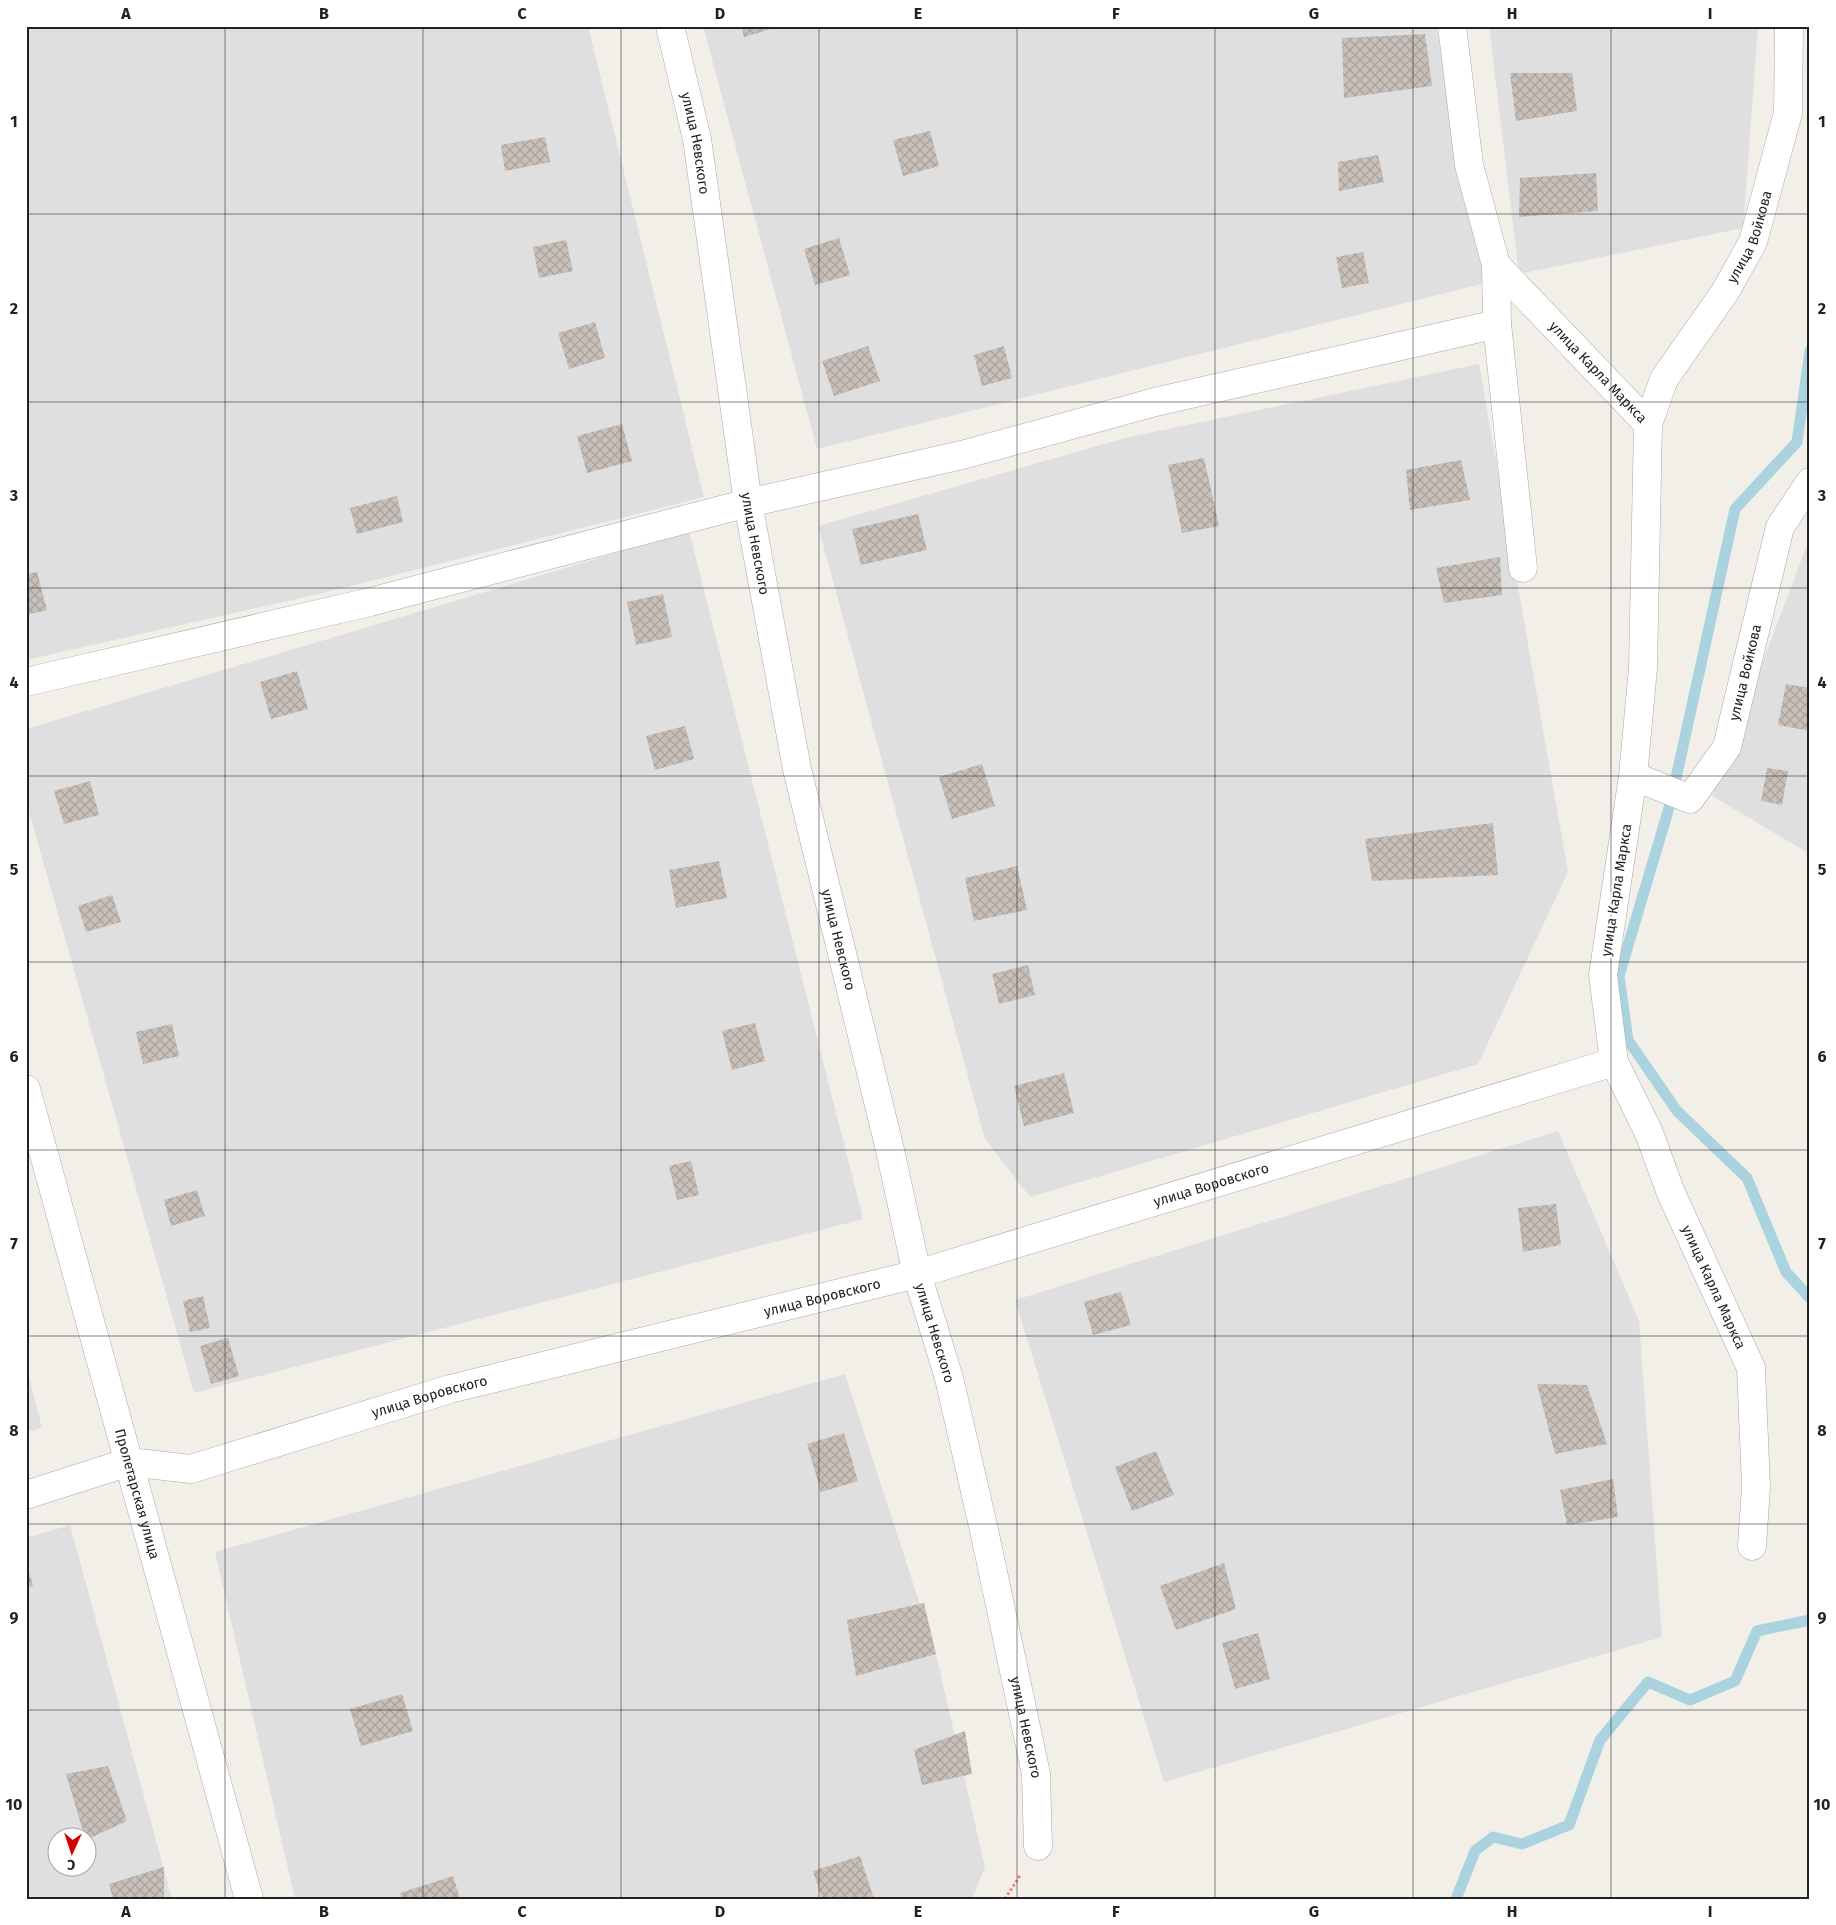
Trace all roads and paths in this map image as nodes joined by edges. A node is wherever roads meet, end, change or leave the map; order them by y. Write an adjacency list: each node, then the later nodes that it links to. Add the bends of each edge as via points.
1 (670, 26): 8 (street, улица Невского, via 697,139)
2 (1452, 26): 4 (street, улица Карла Маркса, via 1469,165)
3 (1789, 26): 6 (street, улица Войкова, via 1788,113 1754,242 1725,292 1664,379)
4 (1496, 266): 5 (street, улица Карла Маркса); 6 (street, улица Карла Маркса)
5 (1498, 324): 8 (street, via 1155,402 962,455); 9 (street, улица Карла Маркса)
6 (1648, 424): 11 (street, улица Карла Маркса)
7 (1810, 482): 11 (street, улица Войкова, via 1780,528 1727,747 1690,798)
8 (748, 503): 10 (street, via 370,602); 14 (street, улица Невского, via 797,769 890,1150)
9 (1523, 568)
10 (26, 682)
11 (1642, 779): 12 (street, улица Карла Маркса, via 1603,975)
12 (1614, 1062): 14 (street, улица Воровского); 17 (street, улица Карла Маркса, via 1649,1133 1671,1193 1751,1368 1756,1486)
13 (26, 1089): 15 (street, Пролетарская улица)
14 (916, 1274): 15 (street, улица Воровского, via 450,1389 191,1469); 18 (street, улица Невского, via 949,1378 1034,1764)
15 (129, 1462): 16 (street, улица Воровского); 19 (street, Пролетарская улица)
16 (26, 1495)
17 (1752, 1546)
18 (1038, 1846)
19 (249, 1899)

